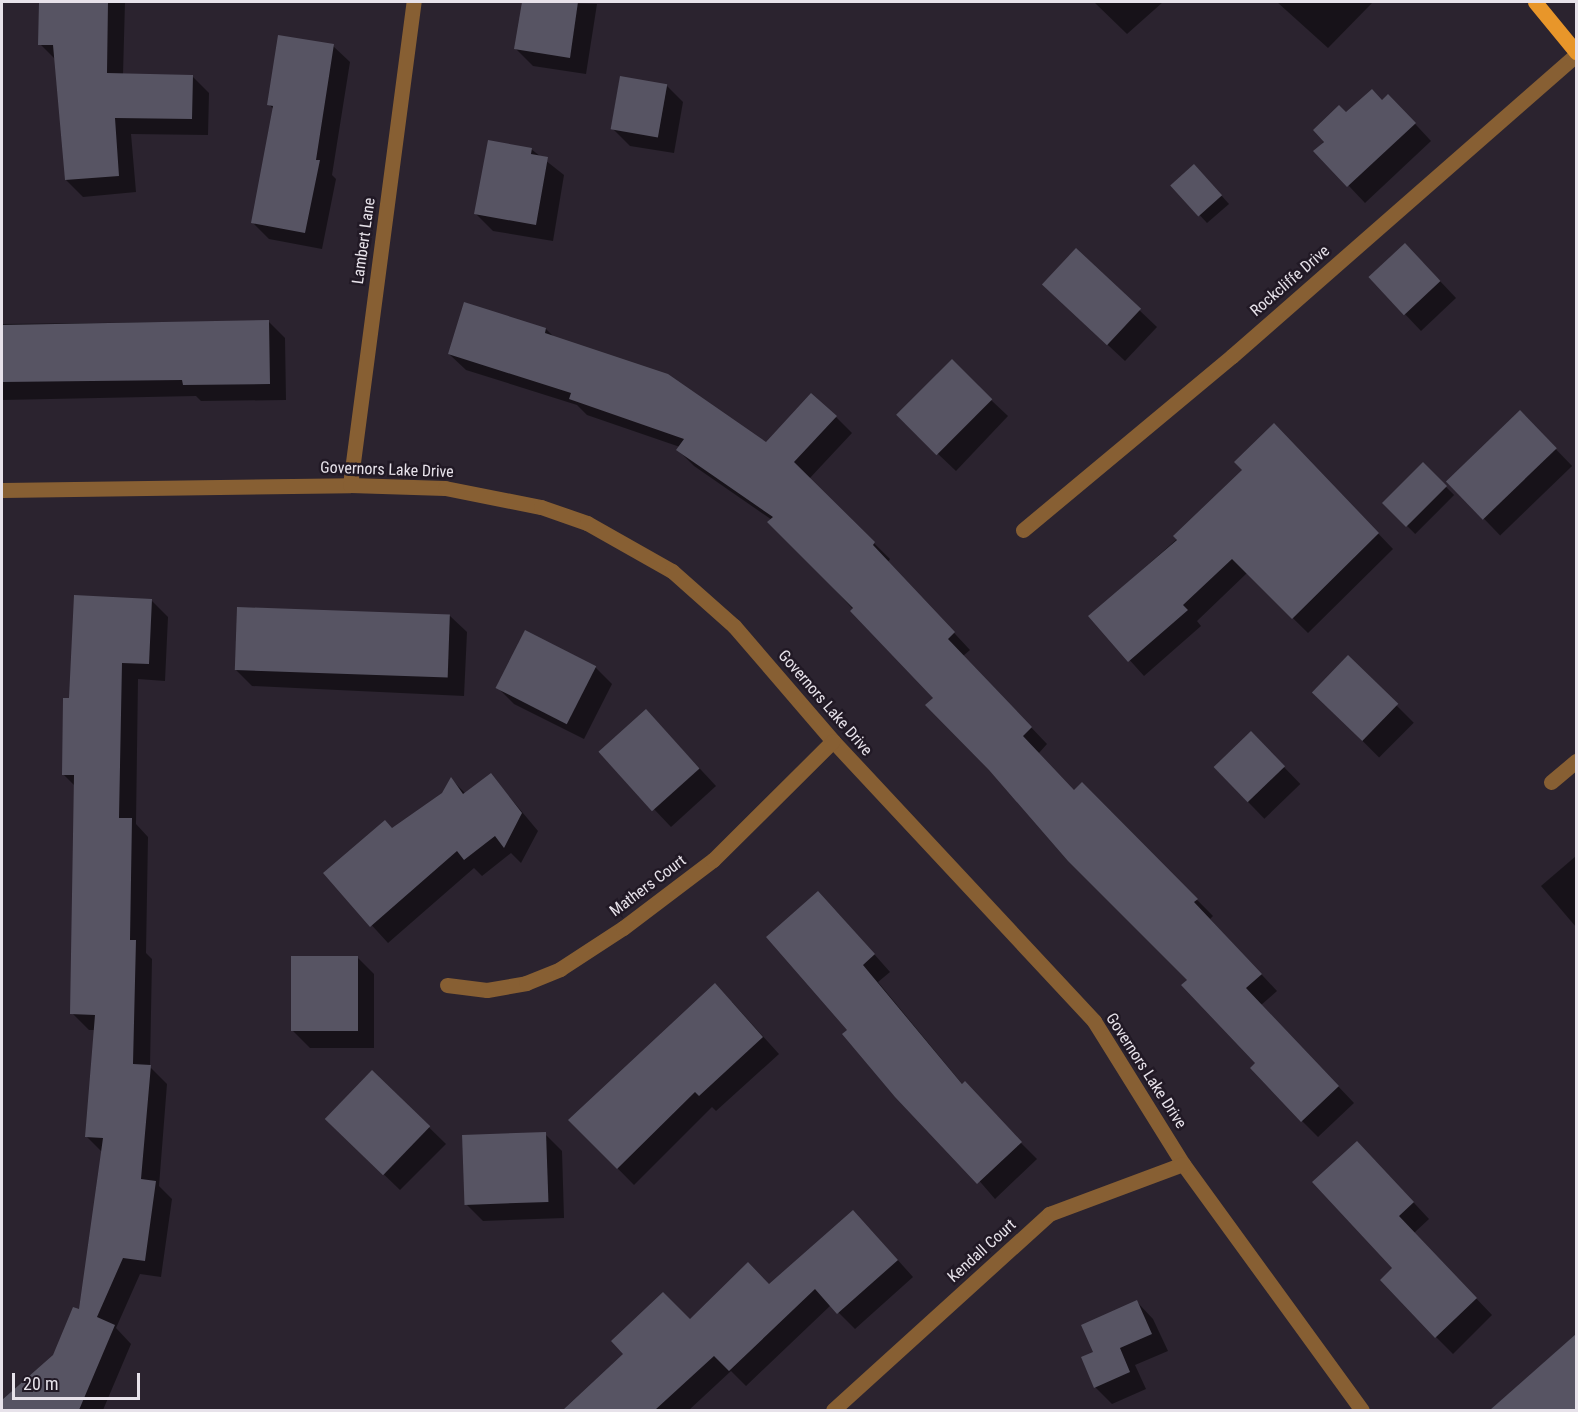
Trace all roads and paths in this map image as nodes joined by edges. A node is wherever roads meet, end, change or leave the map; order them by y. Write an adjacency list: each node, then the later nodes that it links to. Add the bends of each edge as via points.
1 (414, 2): 4 (street, Lambert Lane)
2 (1535, 2): 3 (main road)
3 (1576, 53): 6 (street, Rockcliffe Drive, via 1232,356)
4 (350, 485): 5 (street, Governors Lake Drive); 7 (street, Governors Lake Drive, via 445,488 493,495 587,524 631,545 711,602)
5 (2, 490)
6 (1023, 530)
7 (833, 741): 10 (street, Mathers Court, via 713,860 569,963 526,983 487,990); 11 (street, Governors Lake Drive, via 1094,1022)
8 (1576, 761): 9 (street)
9 (1551, 782)
10 (447, 985)
11 (1184, 1164): 12 (street, Kendall Court, via 1049,1214); 13 (street, Governors Lake Drive)
12 (833, 1410)
13 (1362, 1410)

